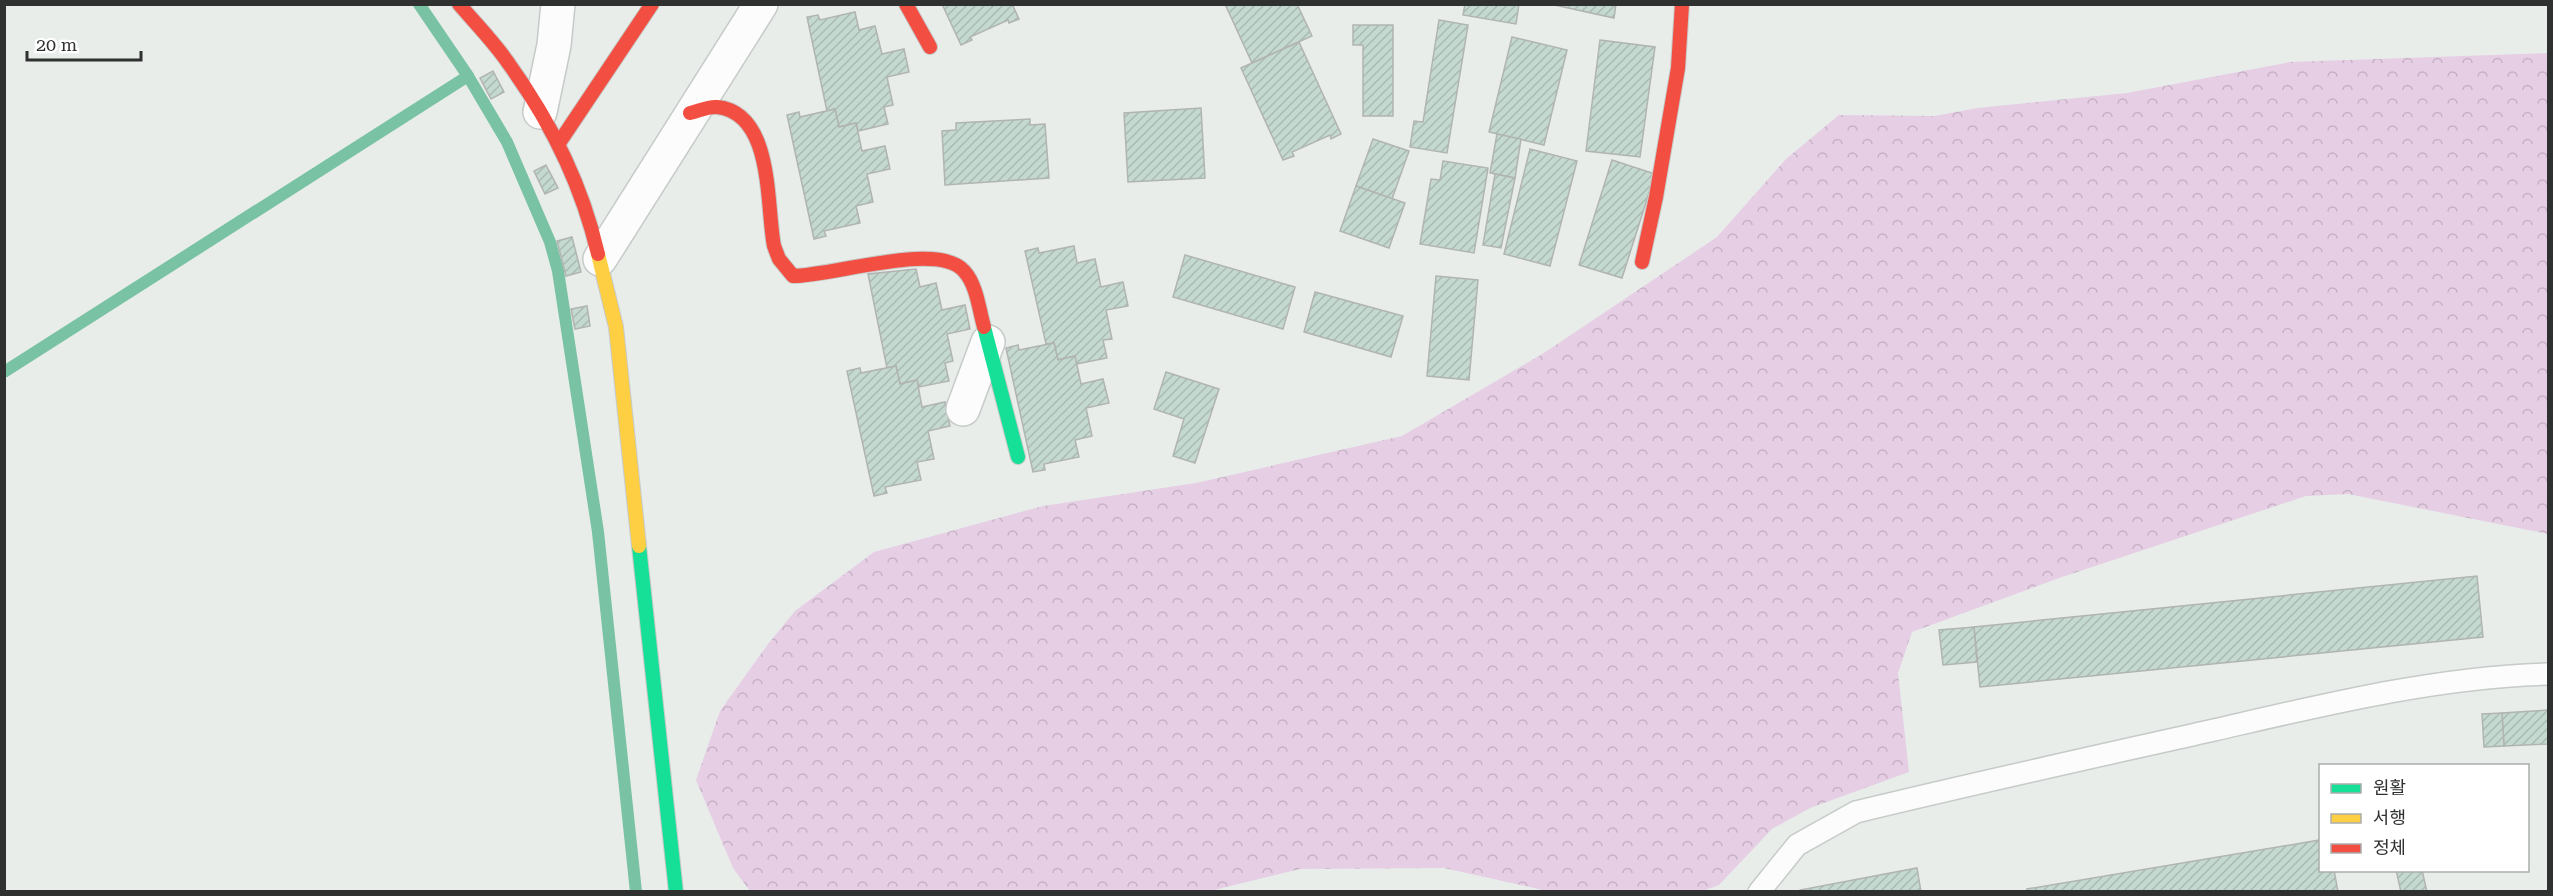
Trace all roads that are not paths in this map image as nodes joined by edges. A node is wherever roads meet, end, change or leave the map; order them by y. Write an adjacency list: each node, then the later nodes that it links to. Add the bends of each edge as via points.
1 (459, 4): 8 (street, via 509,63)
2 (558, 4): 8 (street)
3 (652, 4): 10 (street)
4 (761, 4): 9 (street)
5 (906, 4): 7 (street)
6 (1682, 4): 12 (street, via 1683,34)
7 (930, 47)
8 (540, 112): 10 (street)
9 (690, 113): 11 (street); 13 (street, via 717,106 740,113 754,129 762,154 773,245 779,261 794,276 836,274 903,258 945,258 963,268 974,290)
10 (560, 143): 11 (street, via 590,220)
11 (600, 260): 17 (street, via 616,327)
12 (1642, 262)
13 (988, 342): 14 (street); 15 (street)
14 (963, 409)
15 (1018, 457)
16 (2548, 674): 18 (lane, via 2516,674 2321,705 1856,812 1797,845)
17 (679, 891)
18 (1761, 891)

